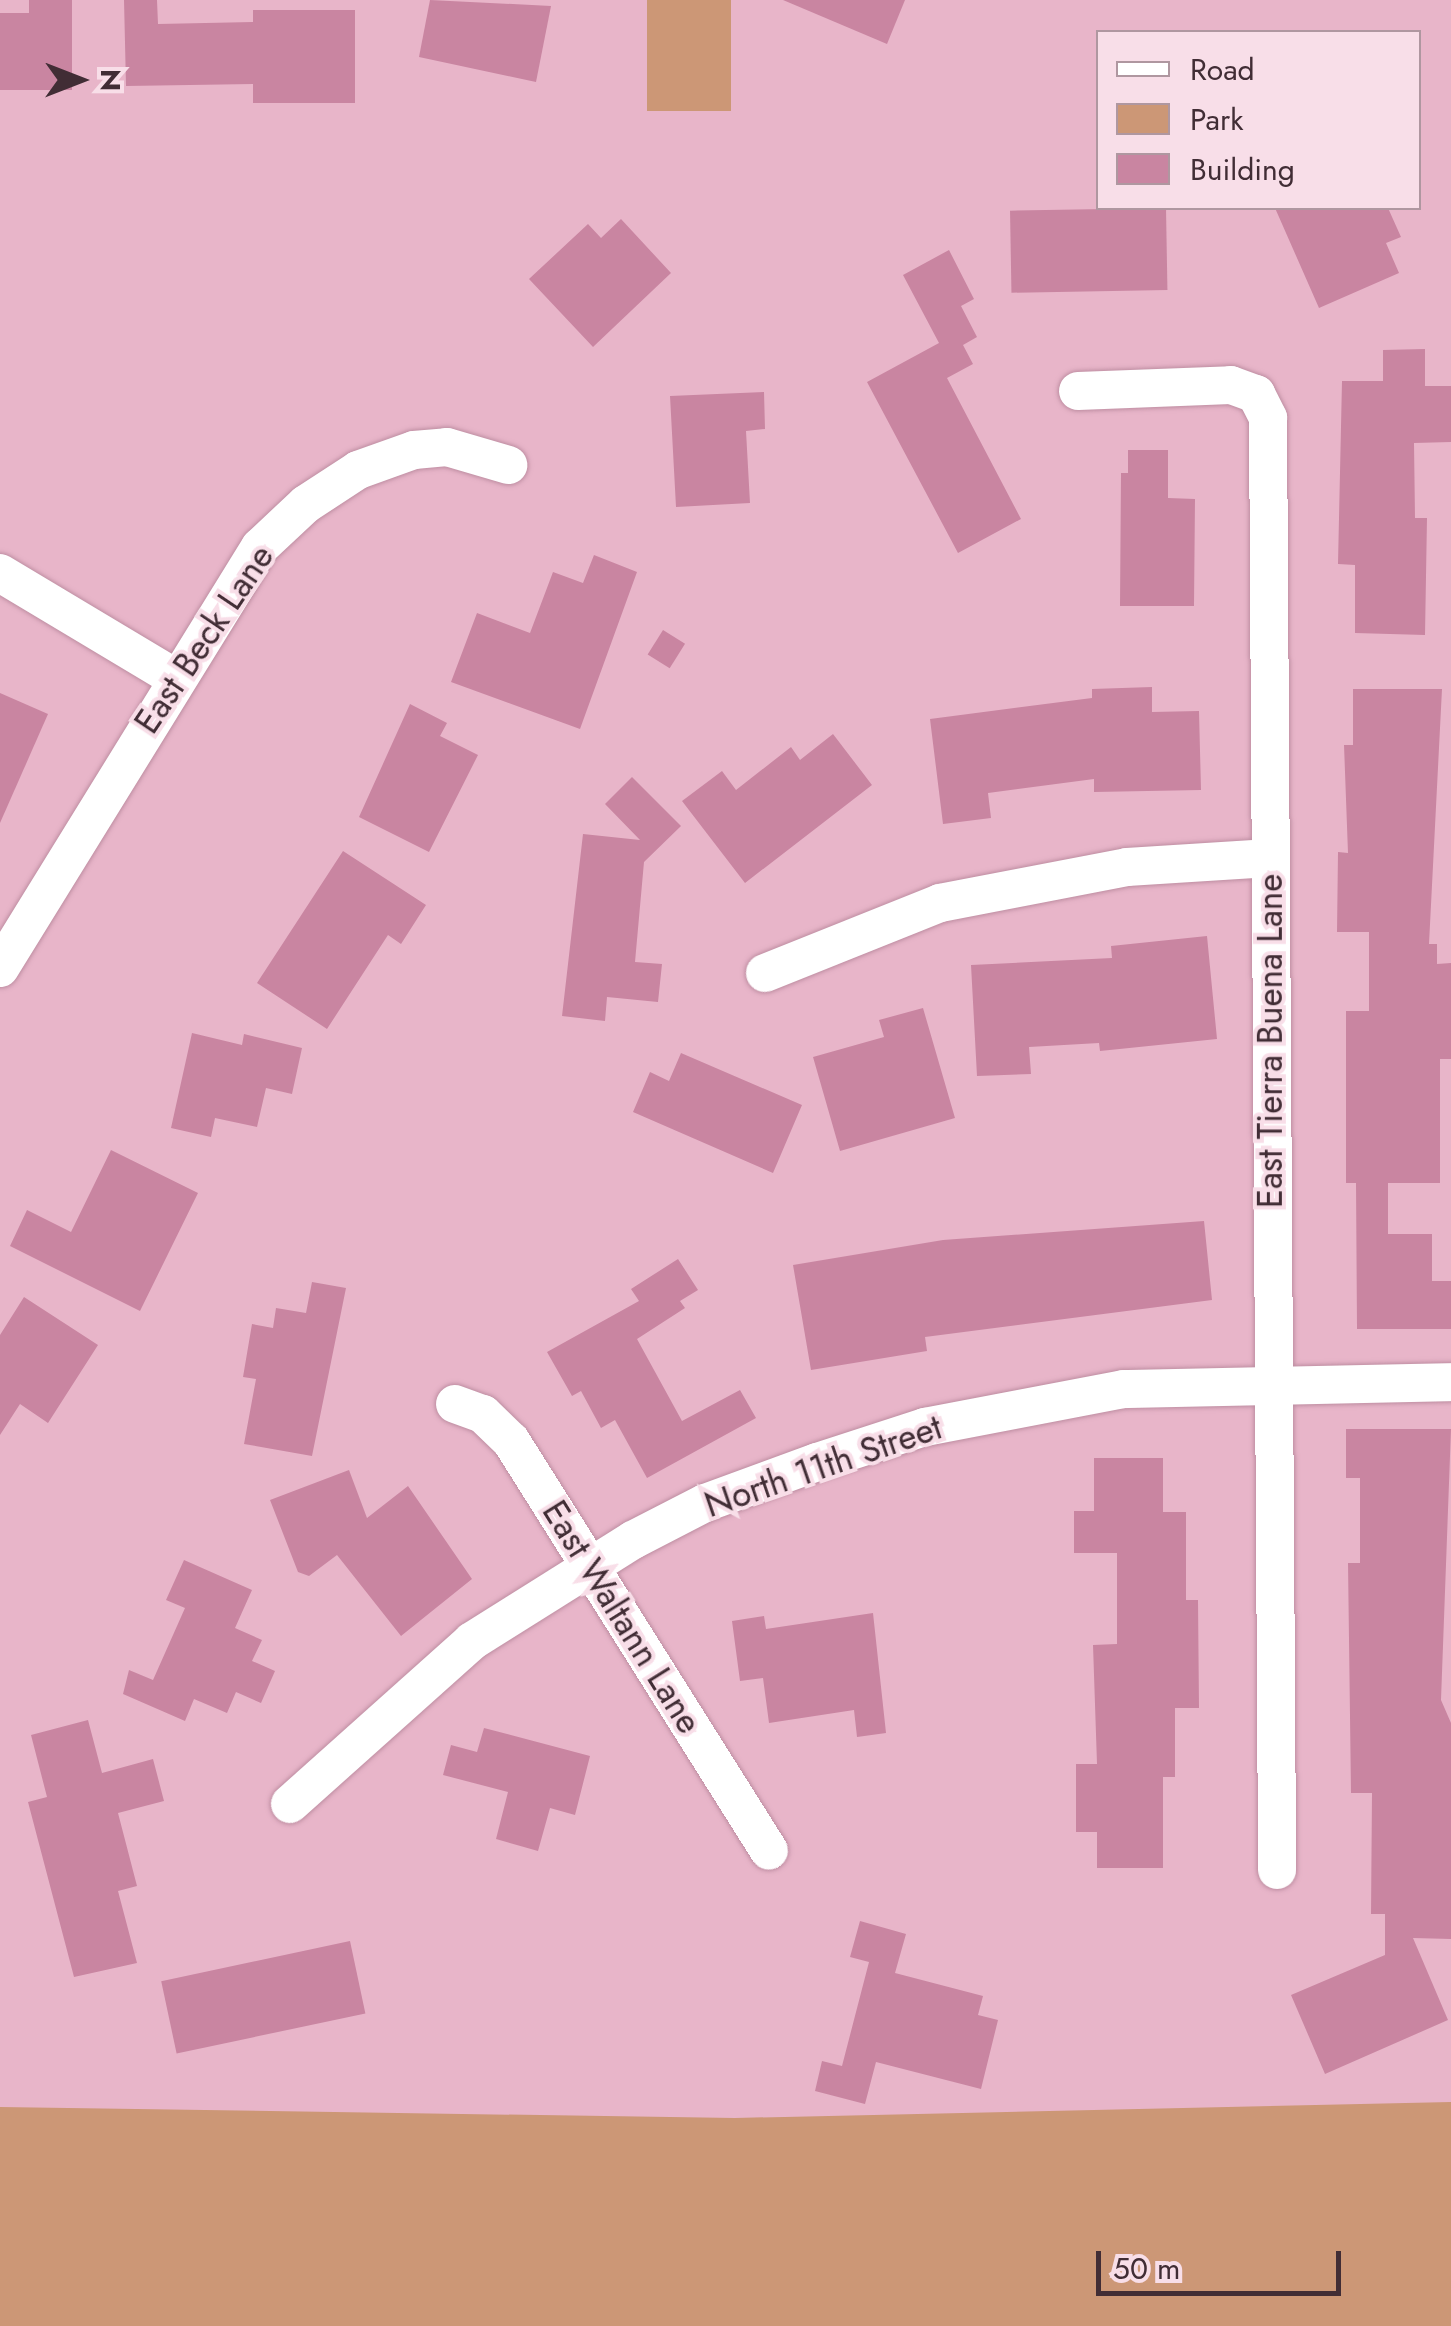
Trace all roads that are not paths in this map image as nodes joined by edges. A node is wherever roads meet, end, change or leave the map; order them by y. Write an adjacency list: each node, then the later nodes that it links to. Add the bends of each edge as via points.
1 (1078, 392): 5 (street, East Tierra Buena Lane, via 1231,385 1256,394 1268,418)
2 (508, 466): 4 (street, East Beck Lane, via 447,447 414,450 358,470 306,504 260,547)
3 (0, 573): 4 (street)
4 (174, 677): 6 (street, East Beck Lane)
5 (1270, 858): 7 (street, via 1127,867 940,904); 9 (street, East Tierra Buena Lane)
6 (0, 968)
7 (765, 973)
8 (1451, 1382): 9 (street, North 11th Street)
9 (1270, 1384): 11 (street, North 11th Street, via 1124,1389 925,1427 705,1504); 14 (street, East Tierra Buena Lane)
10 (456, 1404): 11 (street, East Waltann Lane, via 483,1414 511,1441)
11 (590, 1565): 12 (street, North 11th Street, via 457,1653); 13 (street, East Waltann Lane)
12 (290, 1804)
13 (769, 1851)
14 (1277, 1870)

